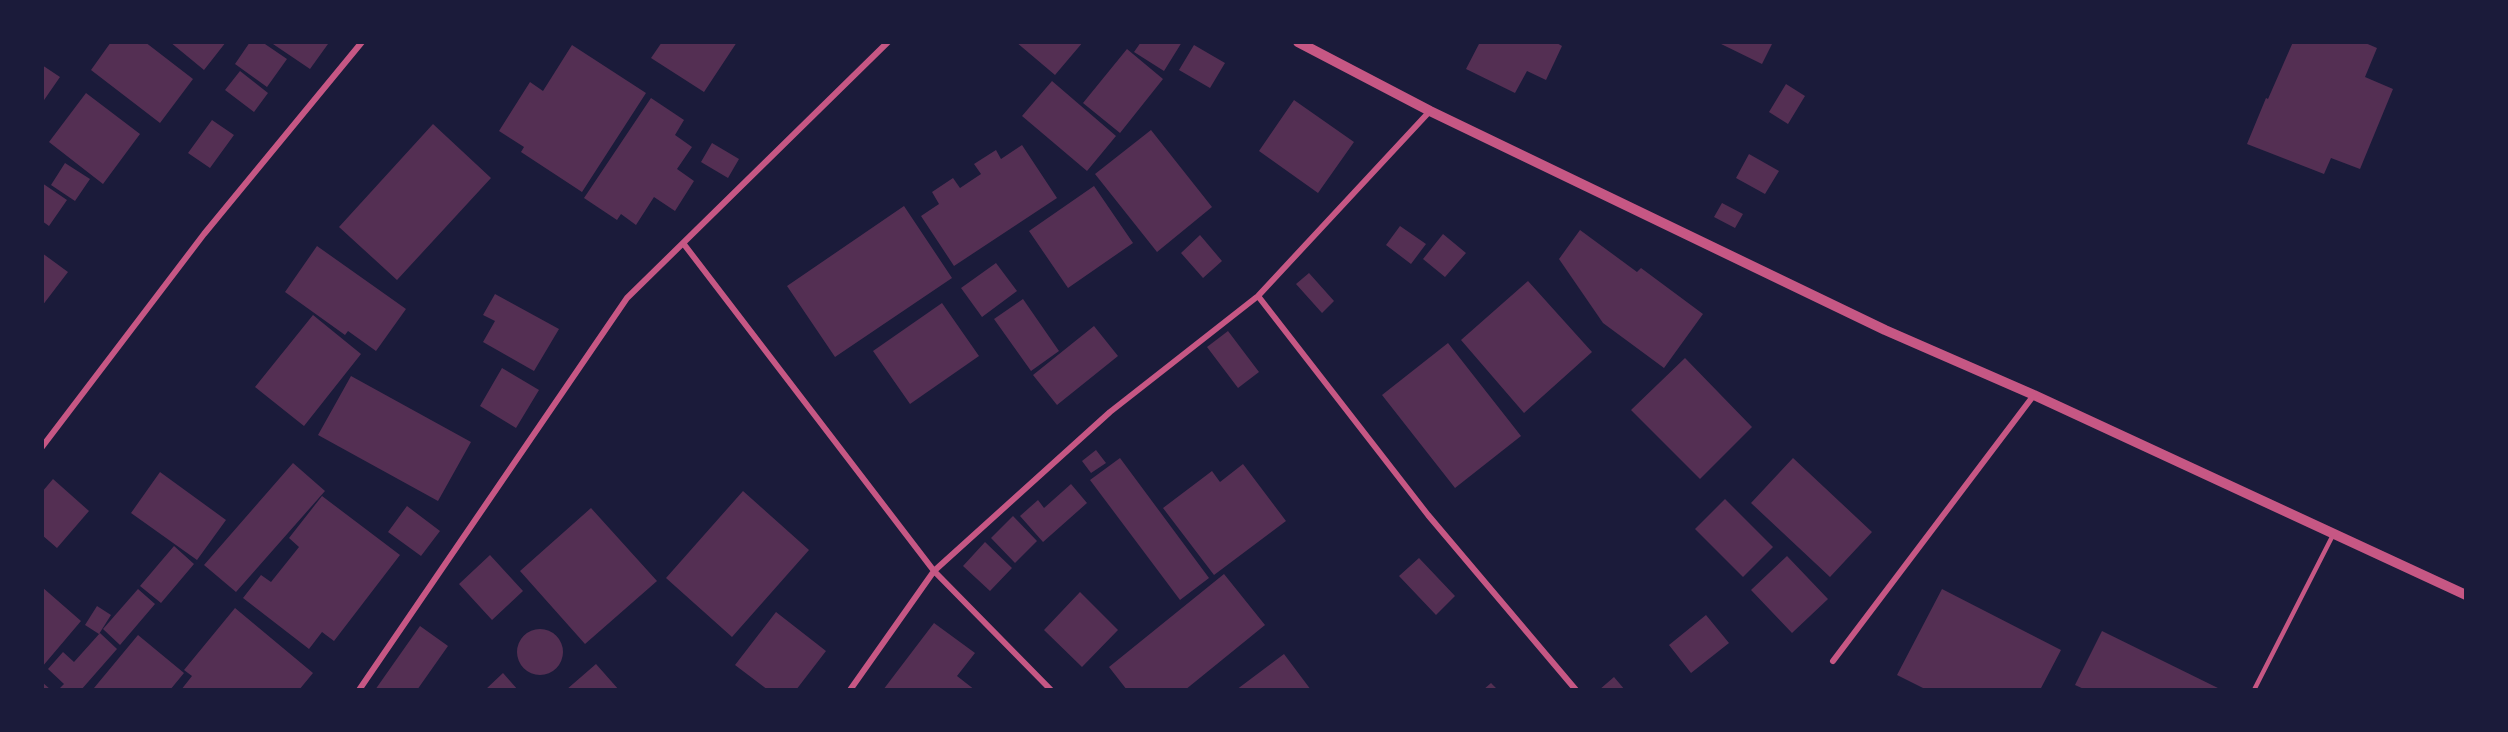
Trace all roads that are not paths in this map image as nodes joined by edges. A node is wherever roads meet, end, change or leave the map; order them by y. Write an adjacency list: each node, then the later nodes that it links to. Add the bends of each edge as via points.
1 (362, 42): 8 (street, via 204,234)
2 (888, 42): 5 (street)
3 (1298, 42): 4 (street)
4 (1430, 111): 6 (street); 7 (street, via 1885,330)
5 (683, 243): 10 (street); 13 (street, via 627,298)
6 (1258, 296): 10 (street, via 1110,412); 16 (street, via 1428,515)
7 (2034, 395): 9 (street); 12 (street)
8 (42, 447)
9 (2333, 534): 11 (street); 17 (lane)
10 (934, 571): 14 (street); 15 (street)
11 (2466, 595)
12 (1833, 662)
13 (359, 690)
14 (850, 690)
15 (1051, 690)
16 (1576, 690)
17 (2254, 690)

